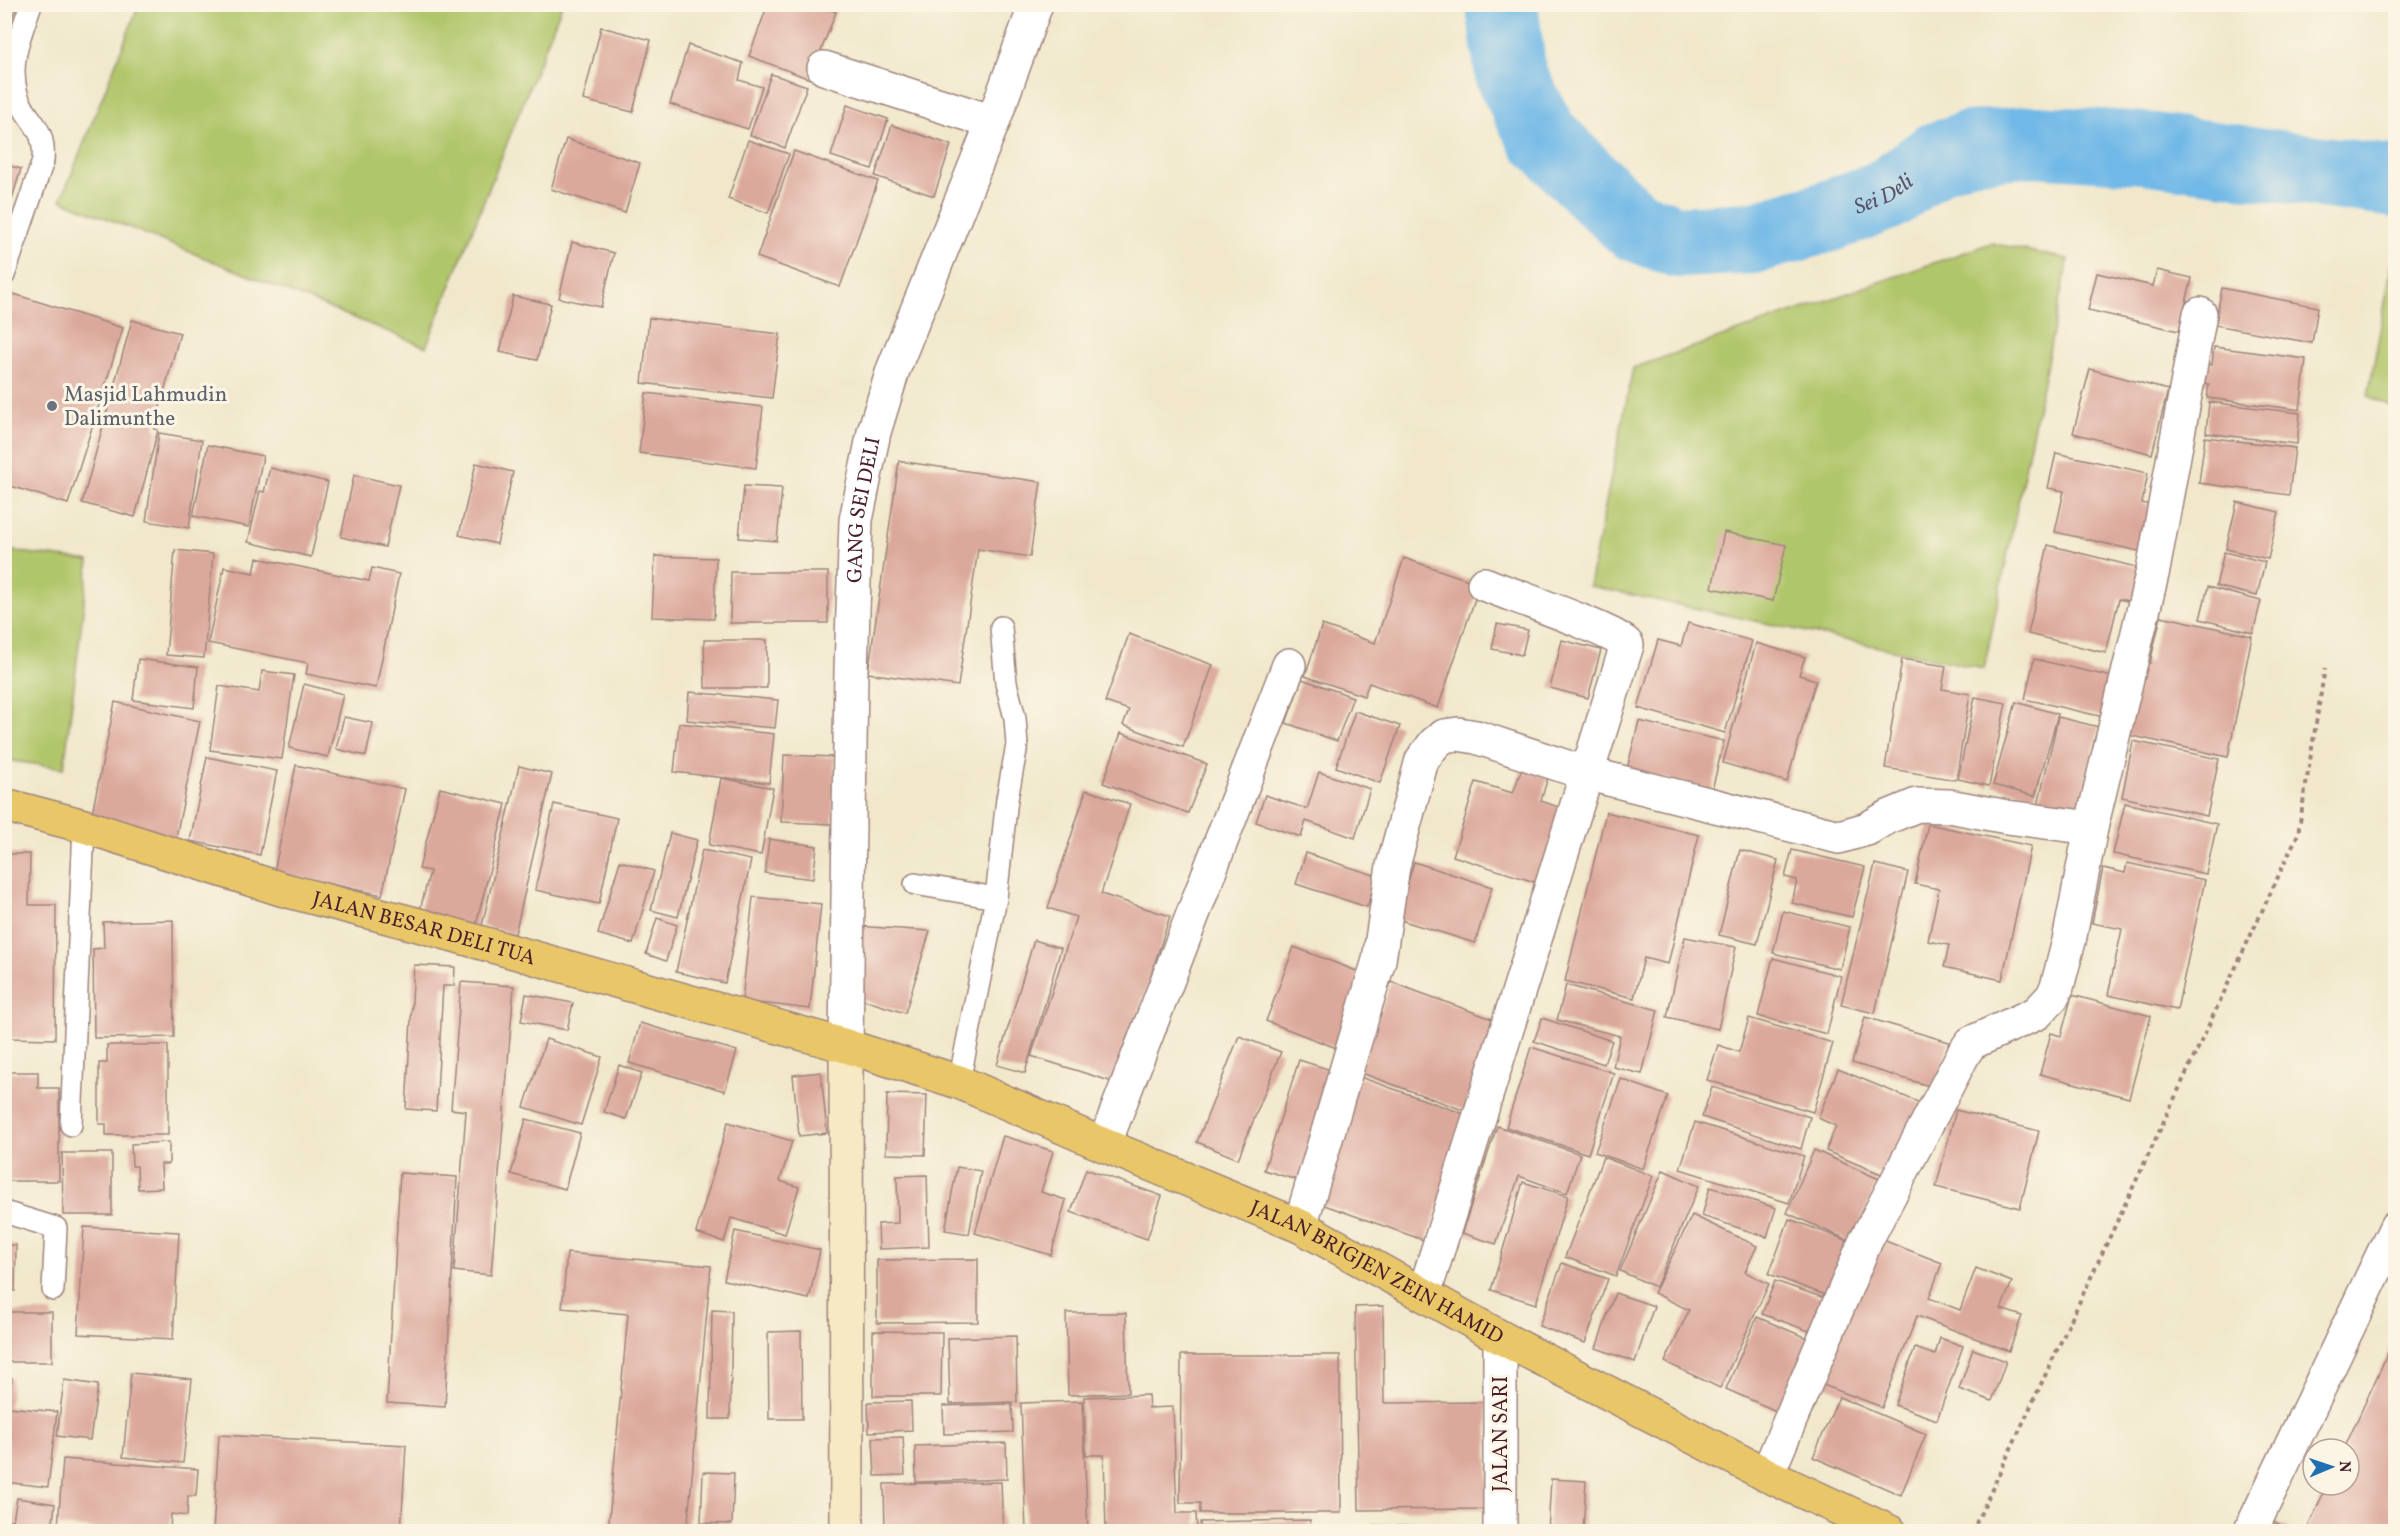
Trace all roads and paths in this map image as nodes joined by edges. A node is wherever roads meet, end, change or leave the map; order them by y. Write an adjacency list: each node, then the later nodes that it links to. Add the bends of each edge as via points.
1 (31, 4): 5 (lane, via 13,70 18,96 42,134 43,161)
2 (1036, 4): 4 (street, GANG SEI DELI)
3 (824, 68): 4 (street)
4 (993, 122): 17 (street, GANG SEI DELI, via 893,370 874,432 856,520 850,671)
5 (4, 275)
6 (2200, 314): 14 (street, via 2152,570)
7 (1484, 584): 11 (street, via 1626,642)
8 (1001, 627): 16 (lane, via 1006,683 1018,732)
9 (1289, 665): 20 (street)
10 (2325, 668): 31 (path, via 2298,834)
11 (1585, 773): 14 (street, via 1839,837 1867,829 1917,805 1949,806); 22 (street, via 1458,734 1435,742 1422,760 1393,866 1378,960); 25 (street)
12 (4, 804): 13 (main road, JALAN BESAR DELI TUA)
13 (84, 826): 17 (main road, JALAN BESAR DELI TUA, via 281,889); 19 (lane)
14 (2091, 828): 27 (street, via 2069,941 2052,997 2037,1012 1971,1043 1964,1053 1866,1240)
15 (915, 884): 16 (lane)
16 (996, 898): 18 (lane)
17 (846, 1046): 18 (main road, JALAN BRIGJEN ZEIN HAMID); 28 (street)
18 (959, 1082): 20 (main road, JALAN BRIGJEN ZEIN HAMID)
19 (71, 1125)
20 (1104, 1145): 22 (main road, JALAN BRIGJEN ZEIN HAMID)
21 (4, 1212): 24 (lane, via 56,1227)
22 (1300, 1226): 25 (main road, JALAN BRIGJEN ZEIN HAMID)
23 (2396, 1227): 32 (street)
24 (53, 1290)
25 (1424, 1294): 26 (main road, JALAN BRIGJEN ZEIN HAMID)
26 (1500, 1337): 27 (main road, JALAN BRIGJEN ZEIN HAMID); 29 (street, JALAN SARI)
27 (1767, 1475): 30 (main road, JALAN BRIGJEN ZEIN HAMID)
28 (847, 1532)
29 (1500, 1532)
30 (1890, 1532)
31 (1972, 1532)
32 (2250, 1532)

